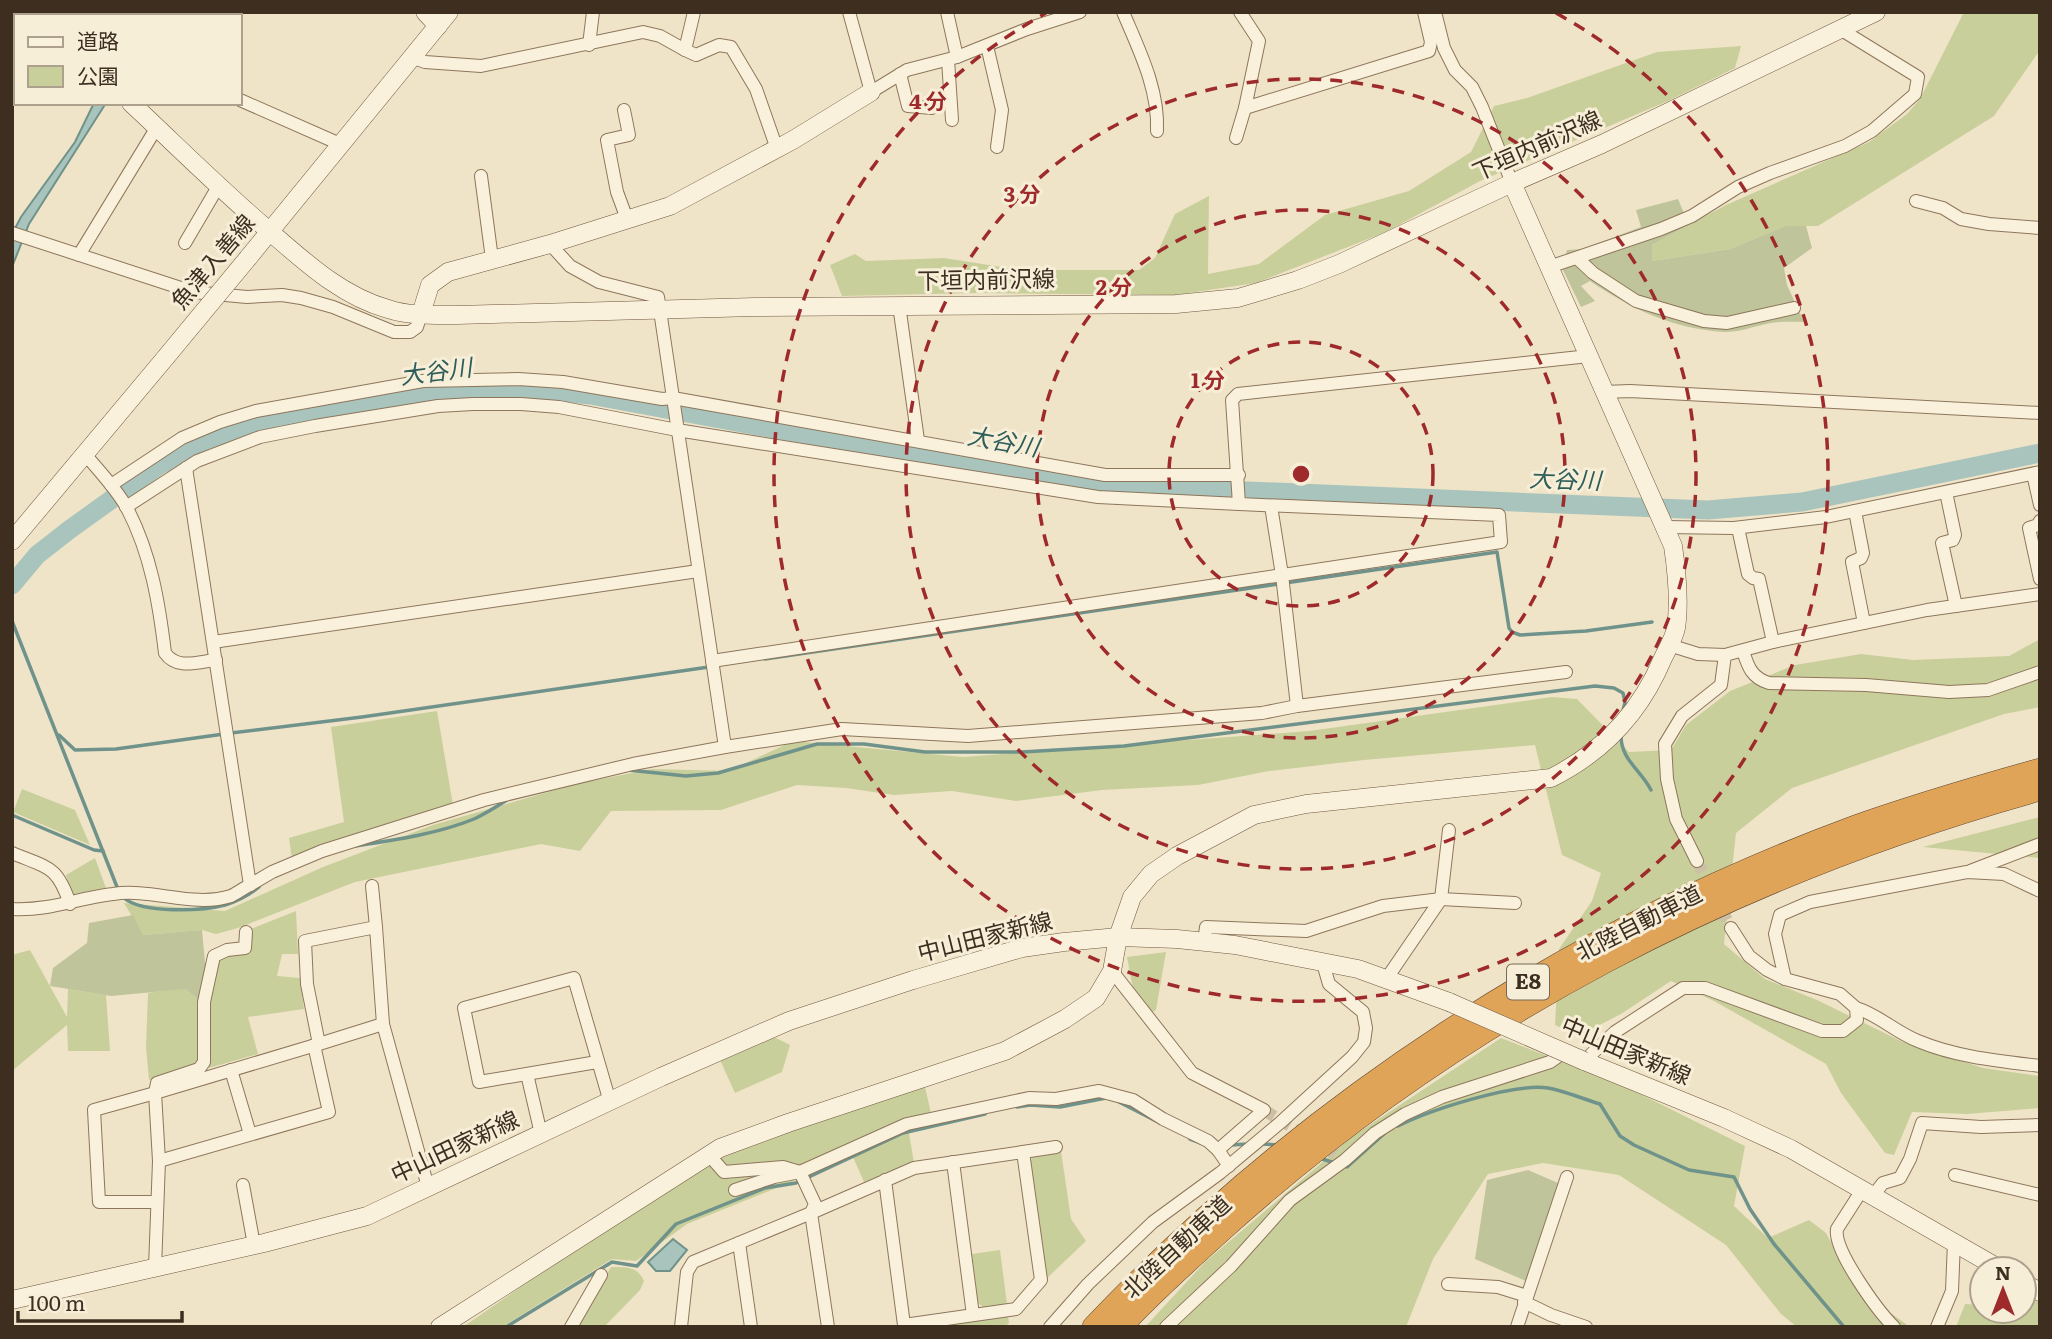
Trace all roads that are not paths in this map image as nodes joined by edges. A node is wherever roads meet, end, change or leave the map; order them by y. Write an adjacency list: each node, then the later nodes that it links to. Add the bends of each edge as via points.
1 (425, 12): 12 (main road)
2 (593, 12): 14 (street)
3 (694, 12): 16 (street)
4 (849, 12): 20 (street)
5 (947, 12): 18 (street)
6 (1080, 12): 15 (street)
7 (1123, 12): 28 (street, via 1153,87)
8 (1240, 12): 24 (street, via 1259,41)
9 (1424, 12): 24 (street, via 1429,51)
10 (1435, 12): 34 (street, via 1444,48 1455,70 1472,87)
11 (1876, 12): 13 (main road, 下垣内前沢線)
12 (443, 19): 17 (main road, 魚津入善線)
13 (1840, 29): 34 (main road, 下垣内前沢線); 44 (street, via 1918,77 1915,94 1872,131 1845,146 1738,187 1692,216)
14 (589, 45): 16 (street, via 643,32); 17 (street, via 481,66)
15 (987, 46): 18 (street); 31 (street, via 1002,110)
16 (685, 50): 32 (street, via 696,55 719,45 731,47 756,89)
17 (411, 57): 30 (main road, 魚津入善線)
18 (952, 58): 19 (street); 26 (street)
19 (900, 74): 20 (street); 23 (street, via 908,106)
20 (872, 92): 32 (main road)
21 (242, 101): 30 (street)
22 (133, 105): 27 (main road, 下垣内前沢線)
23 (932, 108)
24 (1245, 108): 29 (street)
25 (624, 110): 37 (street, via 629,135 607,140)
26 (952, 120)
27 (157, 127): 35 (main road, 下垣内前沢線); 43 (street)
28 (1157, 131)
29 (1236, 138)
30 (340, 144): 39 (main road, 魚津入善線)
31 (997, 147)
32 (777, 149): 37 (main road, via 670,206)
33 (481, 176): 45 (street)
34 (1512, 183): 46 (main road); 47 (main road, 下垣内前沢線, via 1339,264 1238,298 1176,304)
35 (219, 186): 39 (main road, 下垣内前沢線); 41 (street)
36 (1916, 201): 38 (street, via 1943,208 1961,219)
37 (627, 219): 42 (main road)
38 (2040, 228)
39 (270, 232): 50 (main road, 下垣内前沢線, via 328,280 353,294 388,310); 57 (main road, 魚津入善線, bridge)
40 (12, 233): 43 (street)
41 (184, 243)
42 (550, 244): 45 (main road); 49 (street, via 570,266 599,282 658,297)
43 (79, 255): 50 (street, via 194,292 301,298 394,331 417,327)
44 (1577, 258): 46 (street); 48 (street, via 1636,301 1704,321 1727,323)
45 (492, 260): 50 (main road, via 448,272 430,285)
46 (1549, 267): 51 (main road)
47 (899, 305): 49 (main road, 下垣内前沢線); 56 (street)
48 (1794, 309)
49 (662, 310): 50 (main road, 下垣内前沢線); 53 (street)
50 (421, 314)
51 (1588, 356): 52 (main road); 60 (street, via 1238,394 1232,400)
52 (1604, 391): 54 (street); 69 (main road)
53 (673, 402): 55 (street); 56 (street); 61 (street, via 563,382 423,380 282,405 220,422 183,438)
54 (2040, 413)
55 (676, 426): 58 (street, via 559,407 438,406 260,437); 63 (street, via 1098,497); 72 (street)
56 (918, 440): 60 (street, via 1105,475)
57 (84, 453): 61 (street); 71 (main road, 魚津入善線)
58 (186, 468): 66 (street); 78 (street)
59 (2036, 473): 62 (street); 64 (street)
60 (1238, 475): 63 (street)
61 (111, 485): 66 (street)
62 (1946, 492): 67 (street); 76 (street, via 1955,536 1942,543)
63 (1239, 504): 65 (street)
64 (2040, 505)
65 (1271, 506): 73 (street); 73 (street, via 1499,516 1501,542)
66 (126, 507): 83 (street, via 153,573 164,653 178,664)
67 (1855, 511): 70 (street); 77 (street, via 1863,553 1852,562)
68 (2040, 521): 74 (street, via 2029,528)
69 (1665, 527): 70 (street); 80 (main road, via 1678,581 1676,629)
70 (1738, 528): 79 (street, via 1748,574 1759,579)
71 (12, 541)
72 (698, 570): 78 (street); 84 (street)
73 (1282, 575): 84 (street); 87 (street)
74 (2040, 579)
75 (2040, 594): 76 (street)
76 (1956, 606): 77 (street)
77 (1864, 623): 79 (street)
78 (213, 642): 83 (street)
79 (1773, 642): 81 (street)
80 (1669, 646): 82 (street); 106 (main road, via 1630,717 1578,764 1551,778 1306,804 1254,815 1151,874 1132,897)
81 (1743, 651): 82 (street); 86 (street, via 1749,669 1769,683 1988,691)
82 (1725, 655): 94 (street, via 1721,685 1682,716 1665,744 1676,819)
83 (215, 660): 96 (street)
84 (712, 661): 88 (street)
85 (1566, 672): 87 (street)
86 (2040, 672)
87 (1297, 706): 88 (street, via 1262,713 968,736 842,729)
88 (725, 747): 96 (street, via 484,800 322,851)
89 (2040, 770): 162 (highway, 北陸自動車道 / E8, via 1939,799 1783,856 1704,890 1540,975 1428,1045 1299,1139 1209,1216)
90 (2040, 789): 163 (highway, 北陸自動車道 / E8, via 1864,844 1786,875 1575,977 1440,1061 1313,1152 1193,1256)
91 (1448, 830): 99 (street)
92 (2040, 844): 95 (street)
93 (12, 853): 101 (street, via 53,871 63,882)
94 (1697, 861)
95 (1967, 872): 98 (street, via 2004,874); 111 (street, via 1810,902 1780,915 1774,934)
96 (250, 885): 101 (street, via 232,895 201,900 114,893)
97 (372, 886): 103 (street)
98 (2040, 891)
99 (1441, 899): 100 (street); 107 (street, via 1383,906 1306,931 1206,927); 110 (street)
100 (1515, 903)
101 (70, 904): 102 (street)
102 (12, 909)
103 (376, 927): 113 (street); 114 (street, via 305,941)
104 (1731, 928): 111 (street, via 1749,956)
105 (246, 932): 121 (street, via 245,948 214,956 204,1002 204,1062 199,1069 157,1083)
106 (1118, 937): 107 (main road, 中山田家新線); 109 (main road); 122 (main road, 中山田家新線, via 1022,948 913,980 789,1021)
107 (1204, 942): 108 (main road, 中山田家新線)
108 (1322, 960): 110 (main road, 中山田家新線); 132 (street, via 1329,984 1363,1012 1364,1042)
109 (1112, 971): 127 (street, via 1192,1073 1264,1110); 129 (main road, via 1096,998 1005,1051 788,1123)
110 (1387, 978): 115 (main road, 中山田家新線, bridge)
111 (1786, 979): 112 (street, via 1840,994)
112 (1856, 1008): 116 (street, via 1857,1020 1843,1031 1822,1031 1705,988 1683,988 1615,1031); 118 (street, via 1921,1042 1993,1061)
113 (383, 1024): 114 (street); 138 (street)
114 (316, 1045): 119 (street); 125 (street, via 329,1112)
115 (1564, 1052): 116 (main road, 中山田家新線, bridge); 164 (street, via 1550,1062 1442,1097 1375,1133 1290,1200 1231,1266)
116 (1584, 1061): 140 (main road, 中山田家新線, via 1791,1149)
117 (597, 1062): 120 (street); 120 (street, via 574,978 464,1007 479,1082); 122 (street)
118 (2040, 1066)
119 (231, 1070): 121 (street); 125 (street)
120 (527, 1074): 124 (street)
121 (155, 1093): 130 (street); 142 (street, via 94,1110 99,1202)
122 (610, 1102): 124 (main road, 中山田家新線)
123 (2040, 1125): 140 (street, via 1922,1124 1900,1178)
124 (541, 1134): 138 (main road, 中山田家新線)
125 (250, 1135): 130 (street)
126 (1056, 1147): 128 (street)
127 (1217, 1150): 132 (street); 133 (street, via 1133,1100 1099,1091 1056,1099 1029,1098 907,1124)
128 (1023, 1152): 131 (street); 153 (street, via 1041,1280 1016,1309)
129 (709, 1155): 133 (street, via 724,1172 783,1167); 155 (main road)
130 (159, 1161): 142 (street)
131 (953, 1162): 136 (street, via 914,1168); 153 (street)
132 (1228, 1166): 161 (street, via 1153,1222)
133 (800, 1172): 139 (street); 143 (street, via 816,1204)
134 (1955, 1174): 141 (street)
135 (1567, 1177): 151 (street)
136 (885, 1180): 143 (street); 154 (street)
137 (243, 1185): 146 (street)
138 (428, 1186): 146 (main road, 中山田家新線, via 367,1216)
139 (735, 1190)
140 (1867, 1194): 144 (main road, 中山田家新線); 167 (street, via 1836,1235 1878,1311)
141 (2040, 1195)
142 (157, 1202): 148 (street)
143 (811, 1213): 145 (street); 159 (street)
144 (1954, 1241): 147 (main road, 中山田家新線); 168 (street, via 1952,1291)
145 (739, 1243): 157 (street, via 693,1262 687,1272); 158 (street)
146 (254, 1245): 148 (main road, 中山田家新線)
147 (1977, 1255)
148 (155, 1268): 152 (main road, 中山田家新線)
149 (601, 1275): 156 (street)
150 (1448, 1284): 151 (street, via 1498,1287)
151 (1525, 1299): 165 (street); 166 (street, via 1551,1315)
152 (12, 1300)
153 (973, 1315): 154 (street)
154 (904, 1326): 160 (street)
155 (440, 1327)
156 (571, 1327)
157 (681, 1327)
158 (751, 1327)
159 (828, 1327)
160 (889, 1327)
161 (1050, 1327)
162 (1094, 1327)
163 (1120, 1327)
164 (1166, 1327)
165 (1517, 1327)
166 (1586, 1327)
167 (1894, 1327)
168 (1937, 1327)

